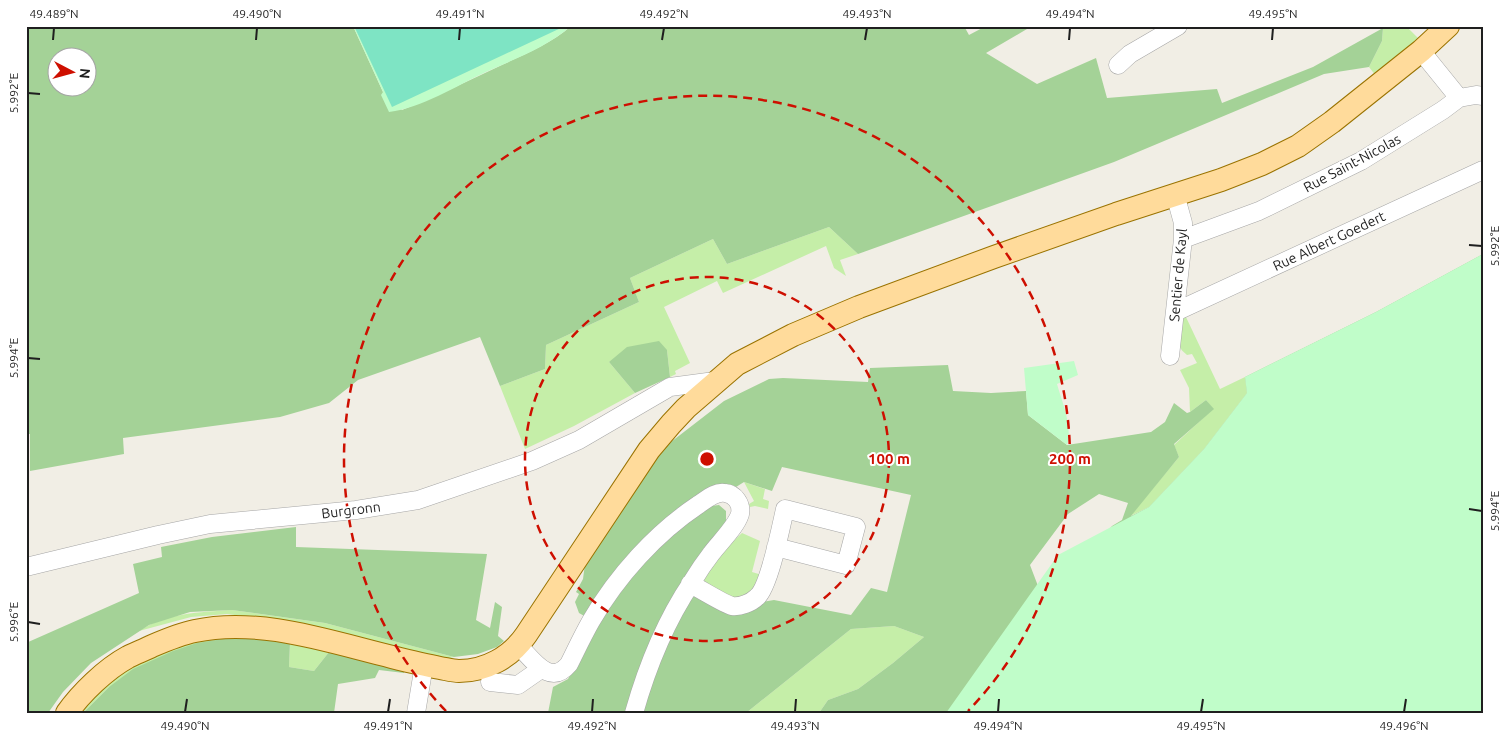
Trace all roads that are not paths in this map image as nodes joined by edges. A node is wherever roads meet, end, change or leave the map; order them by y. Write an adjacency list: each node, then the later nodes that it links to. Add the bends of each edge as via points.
1 (1178, 26): 4 (street, via 1130,54)
2 (1448, 26): 3 (main road)
3 (1421, 51): 6 (street); 8 (main road, via 1298,146 1221,180)
4 (1118, 65)
5 (1483, 96): 6 (street)
6 (1459, 98): 9 (street, Rue Saint-Nicolas, via 1360,161 1259,211)
7 (1483, 170): 10 (street, Rue Albert Goedert)
8 (1175, 194): 9 (street, Sentier de Kayl, via 1183,223); 12 (main road, via 859,307 737,364)
9 (1183, 238): 10 (street, Sentier de Kayl)
10 (1175, 312): 11 (street, Sentier de Kayl)
11 (1170, 356)
12 (687, 398): 14 (street, Burgronn, via 658,394 579,440 532,461 418,500 356,510 210,524); 16 (main road)
13 (776, 547): 13 (street, via 786,509 856,528 846,566); 15 (street, via 766,584 758,597 744,605 731,606)
14 (26, 567)
15 (690, 584): 18 (street, via 738,520 740,504 728,493 714,495 690,511 644,550 610,592 564,671 548,673); 22 (street, via 656,650)
16 (519, 646): 17 (main road, via 501,660 480,669 458,671); 18 (street)
17 (424, 665): 20 (main road, via 260,628 226,627 195,631 127,657 100,677); 21 (street)
18 (541, 668): 19 (street, via 518,686)
19 (490, 682)
20 (67, 713)
21 (416, 713)
22 (634, 713)

